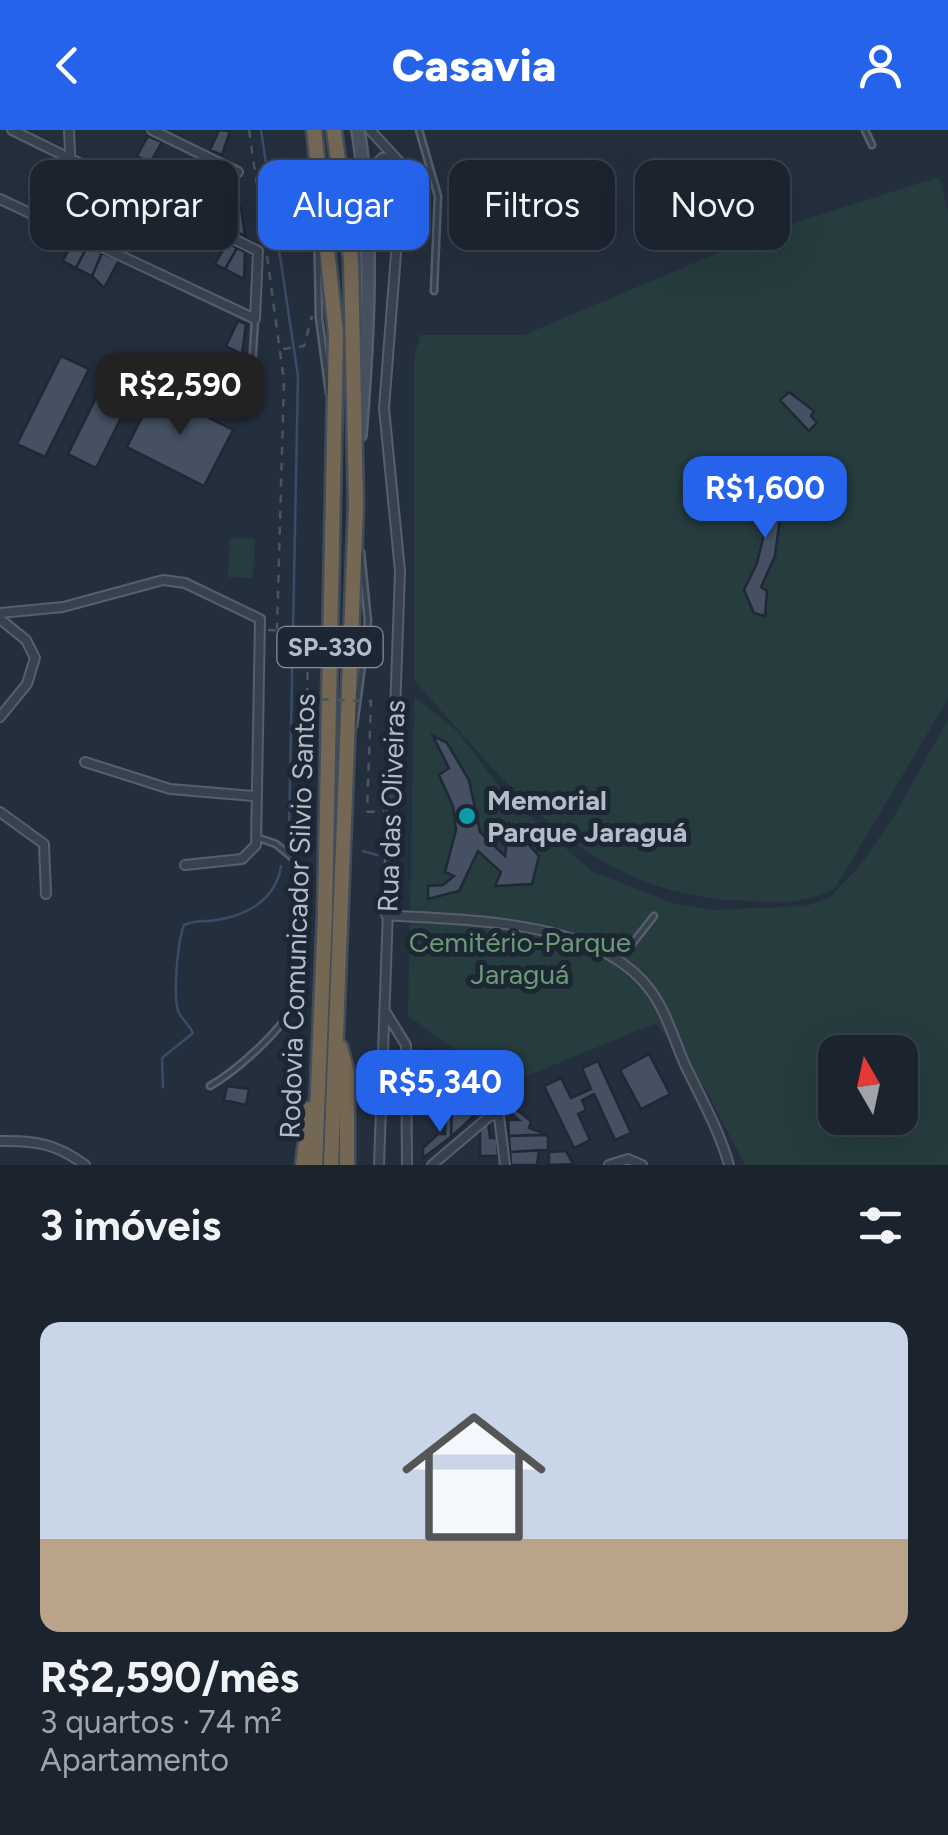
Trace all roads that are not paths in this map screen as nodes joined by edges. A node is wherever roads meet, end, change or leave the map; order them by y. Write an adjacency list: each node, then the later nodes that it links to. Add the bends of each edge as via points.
1 (12, 130): 12 (street)
2 (69, 130): 12 (street)
3 (152, 130): 13 (street)
4 (314, 130): 38 (highway, Rodovia Comunicador Silvio Santos / SP-330, via 335,294)
5 (334, 130): 23 (highway, Rodovia Comunicador Silvio Santos / SP-330, via 351,260)
6 (358, 130): 14 (main road)
7 (370, 130): 11 (street)
8 (419, 130): 20 (lane, via 438,196)
9 (865, 130): 10 (lane)
10 (872, 146)
11 (394, 156): 15 (street); 32 (street, Rua das Oliveiras, via 404,167 410,199 394,263 384,408 400,570)
12 (70, 158): 21 (street, via 258,251)
13 (213, 160)
14 (362, 160)
15 (380, 160)
16 (0, 199): 17 (street)
17 (30, 212)
18 (111, 250): 21 (street)
19 (365, 250): 23 (main road)
20 (434, 291)
21 (255, 319): 22 (lane)
22 (252, 384)
23 (356, 482): 36 (highway, Rodovia Comunicador Silvio Santos / SP-330)
24 (0, 616): 25 (street, via 35,658 27,684); 27 (street, via 163,580 254,613 262,630)
25 (0, 717)
26 (85, 762): 27 (street, via 170,789)
27 (253, 796): 29 (street)
28 (0, 812): 31 (street, via 44,844)
29 (256, 838): 30 (street, via 252,854 242,859); 37 (lane, via 295,860 297,992 258,1048)
30 (185, 865)
31 (46, 894)
32 (386, 915): 35 (street, Rua das Oliveiras); 51 (street, via 532,928 630,969 658,1001)
33 (654, 916): 34 (lane)
34 (632, 944)
35 (384, 1011): 45 (street, Rua das Oliveiras); 46 (street, via 406,1045)
36 (336, 1030): 43 (highway, Rodovia Comunicador Silvio Santos / SP-330); 44 (highway, via 347,1073)
37 (210, 1086)
38 (316, 1094): 41 (highway, via 307,1115); 42 (highway, Rodovia Comunicador Silvio Santos / SP-330)
39 (0, 1141): 40 (street, via 63,1148)
40 (85, 1165)
41 (303, 1165)
42 (315, 1165)
43 (331, 1165)
44 (346, 1165)
45 (380, 1165)
46 (407, 1165)
47 (432, 1165): 48 (street, via 491,1115 502,1123)
48 (505, 1165)
49 (609, 1165): 50 (street, via 628,1159)
50 (642, 1165)
51 (730, 1165)

